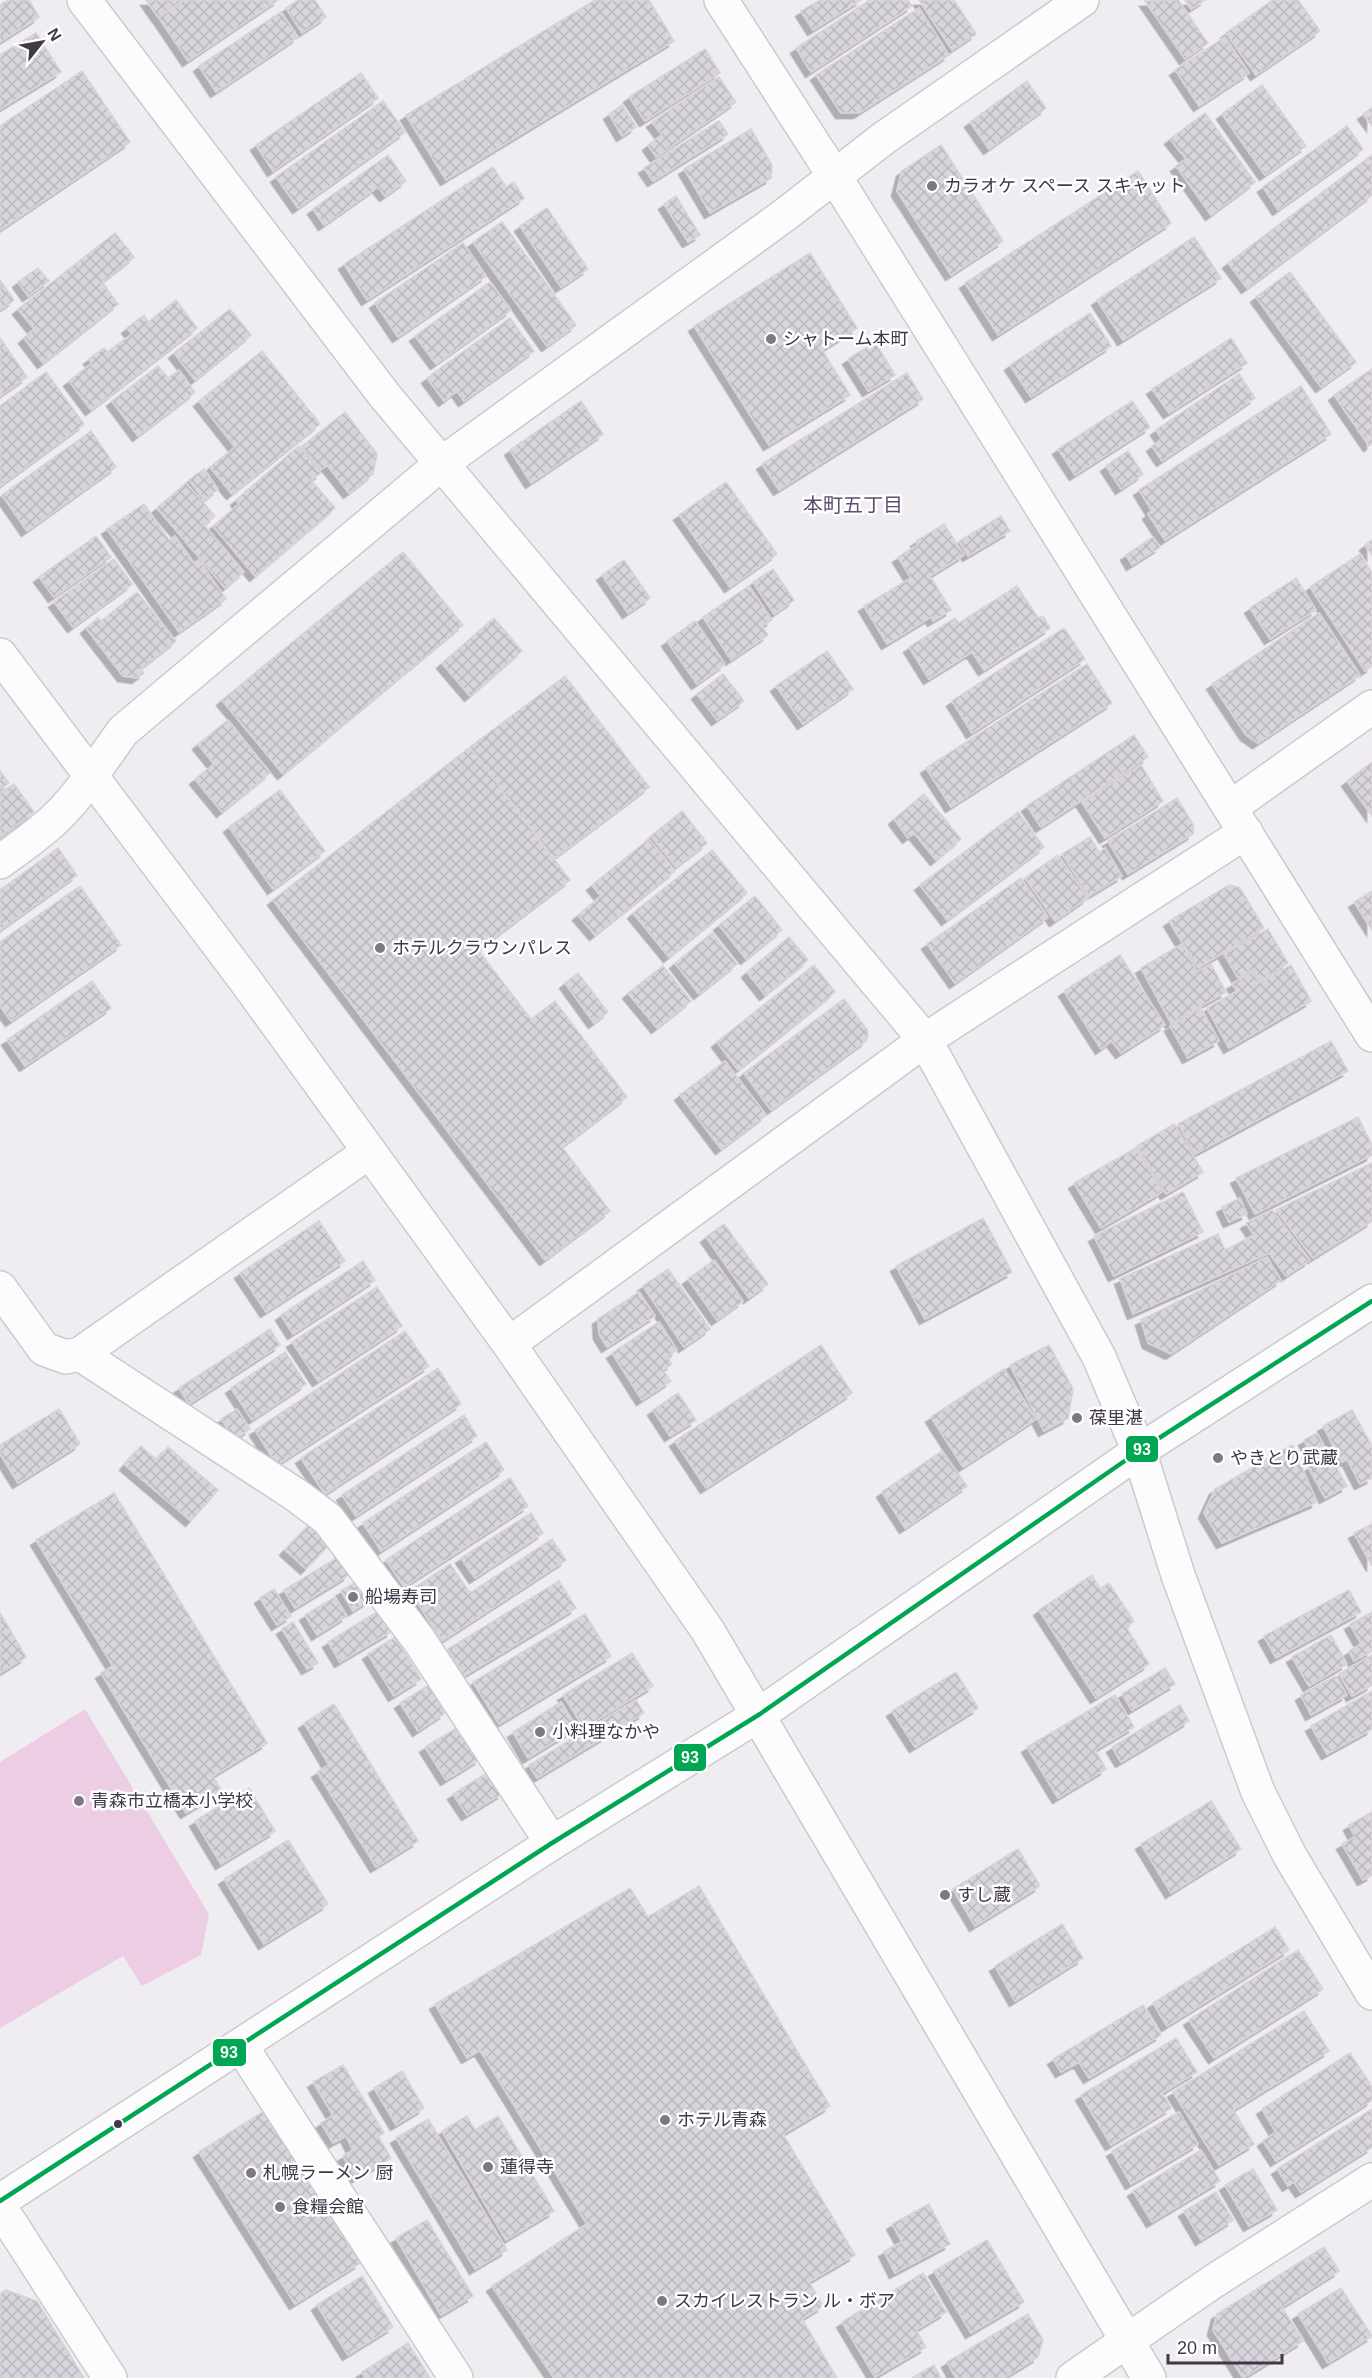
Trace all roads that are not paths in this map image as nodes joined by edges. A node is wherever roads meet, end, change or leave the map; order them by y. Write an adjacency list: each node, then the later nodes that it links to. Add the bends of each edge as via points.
1 (84, 0): 5 (street)
2 (721, 0): 4 (street)
3 (1082, 0): 4 (street, via 884,138)
4 (835, 177): 5 (street); 9 (street)
5 (441, 464): 8 (street, via 123,731); 12 (street)
6 (0, 655): 8 (street)
7 (1372, 707): 9 (street)
8 (91, 776): 10 (street, via 54,823); 13 (street)
9 (1239, 820): 11 (street); 12 (street)
10 (0, 862)
11 (1372, 1035)
12 (925, 1040): 16 (street); 18 (street, via 1100,1357)
13 (369, 1152): 16 (street); 17 (street)
14 (0, 1288): 17 (street, via 44,1349 66,1358)
15 (1372, 1300): 18 (street)
16 (509, 1344): 19 (street, via 708,1631)
17 (80, 1354): 20 (street, via 328,1519 419,1640)
18 (1139, 1451): 19 (street); 21 (street, via 1178,1575 1258,1792 1301,1875)
19 (760, 1714): 20 (street); 26 (street)
20 (552, 1843): 22 (street)
21 (1372, 1993)
22 (241, 2046): 24 (street); 28 (street)
23 (1372, 2180): 26 (street)
24 (0, 2201)
25 (0, 2207): 27 (street)
26 (1127, 2340): 29 (street); 30 (street)
27 (110, 2378)
28 (456, 2378)
29 (1073, 2378)
30 (1149, 2378)

